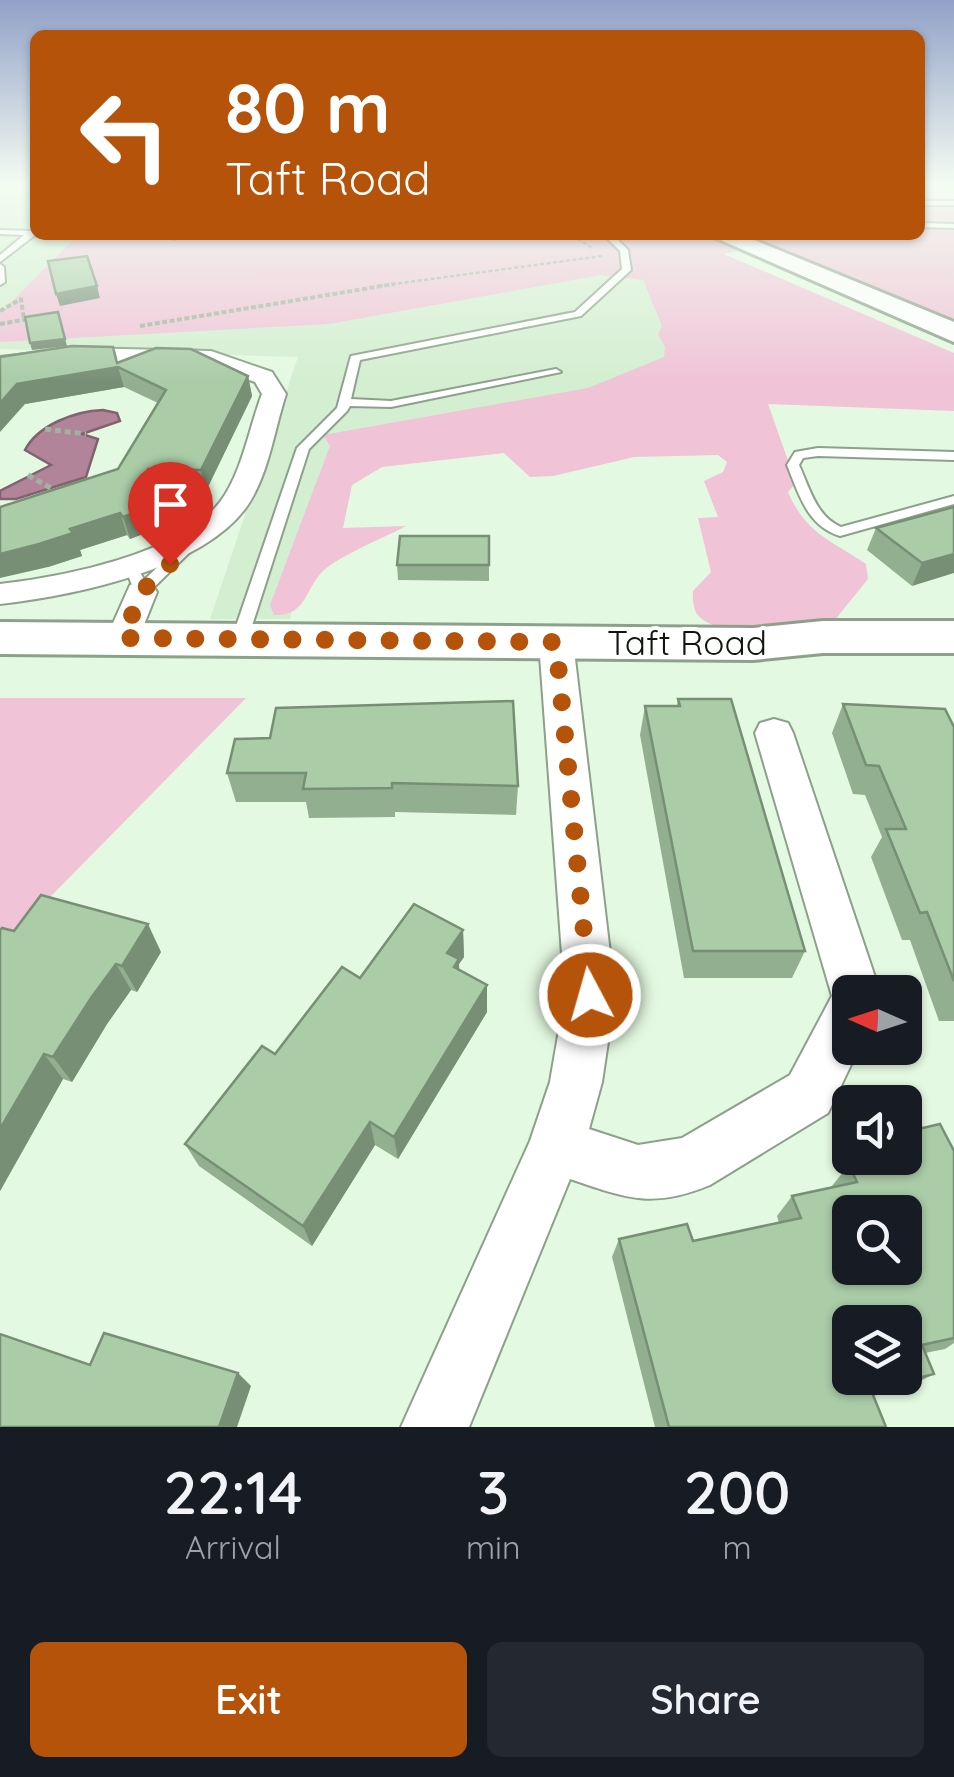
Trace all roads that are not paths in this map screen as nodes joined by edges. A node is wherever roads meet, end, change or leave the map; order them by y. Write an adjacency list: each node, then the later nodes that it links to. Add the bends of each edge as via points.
1 (623, 250): 8 (lane, via 627,270 578,314 355,358)
2 (756, 250): 5 (street)
3 (0, 267): 4 (lane)
4 (0, 282)
5 (954, 333)
6 (0, 364): 11 (street, via 78,354 202,358 264,377 274,394 234,502)
7 (556, 372): 8 (lane, via 390,404)
8 (345, 402): 18 (lane, via 303,448)
9 (954, 456): 10 (lane, via 818,452 799,455 793,465 816,516 840,532)
10 (954, 500)
11 (191, 543): 12 (street); 13 (lane)
12 (120, 566): 13 (lane, via 134,573); 14 (street)
13 (141, 592): 17 (street)
14 (0, 594)
15 (954, 637): 19 (street, Taft Road)
16 (0, 638): 17 (street, Taft Road)
17 (123, 638): 18 (street, Taft Road)
18 (240, 638): 19 (street, Taft Road)
19 (556, 642): 23 (street, via 590,995 576,1082)
20 (774, 734): 21 (street)
21 (850, 975)
22 (832, 1049): 23 (street, via 809,1094 690,1165 638,1172)
23 (556, 1147): 24 (street)
24 (435, 1427)

